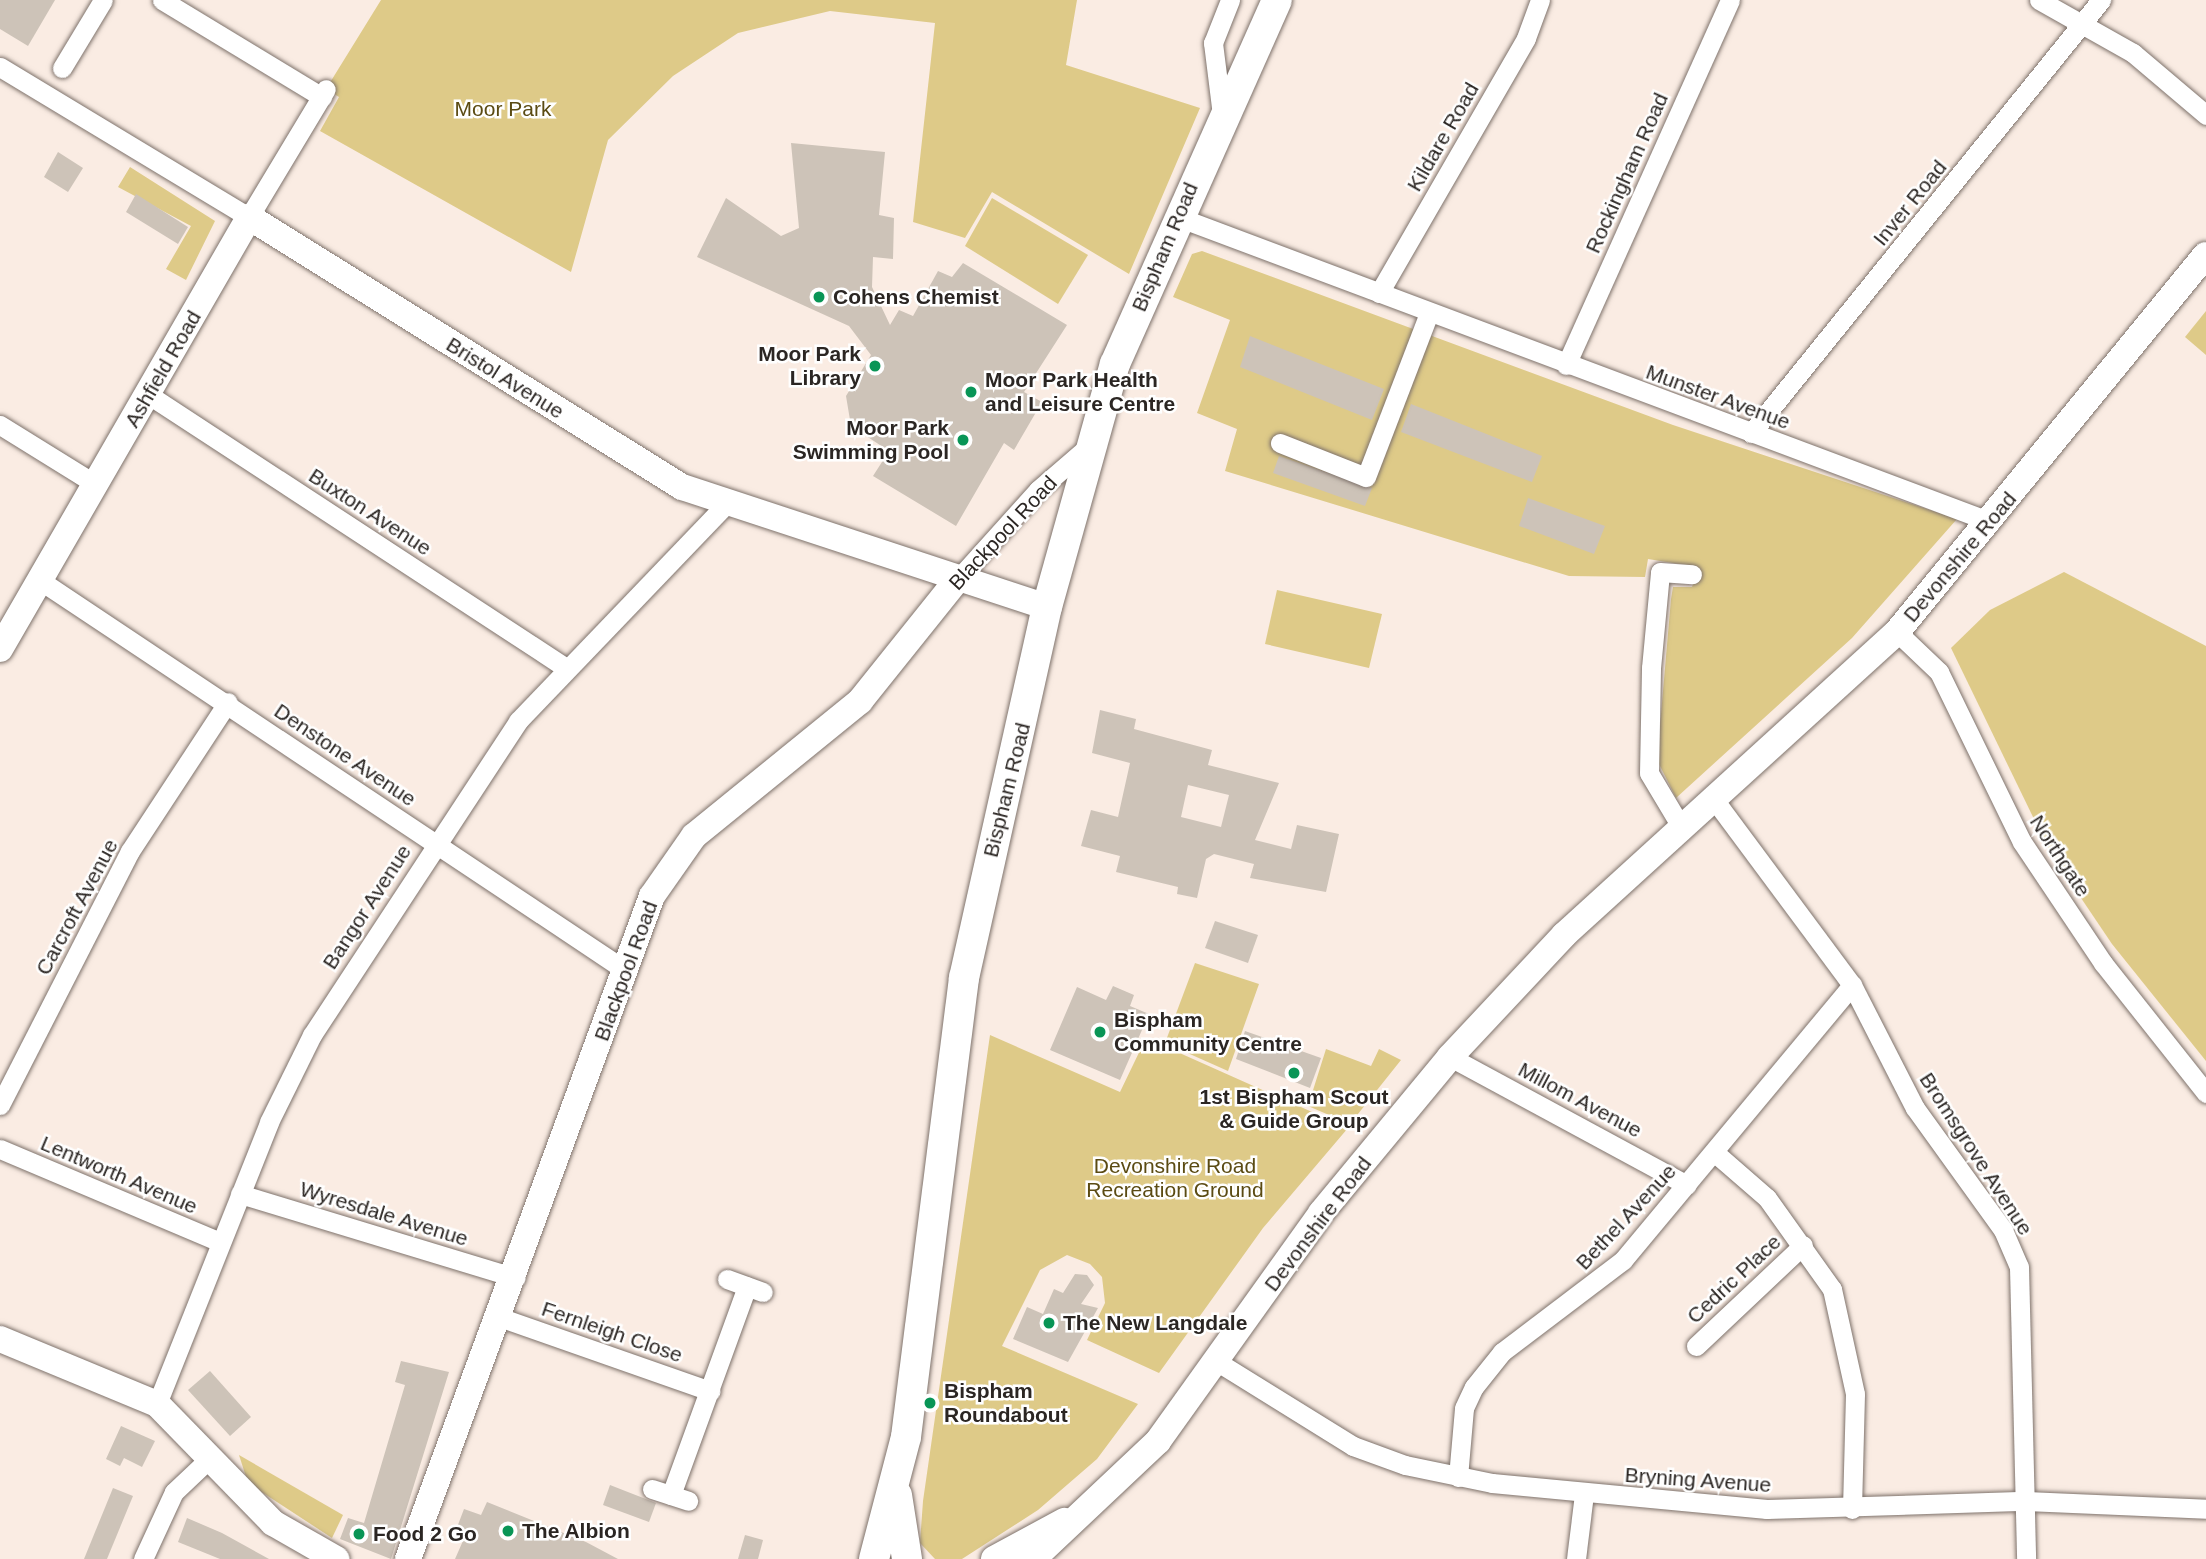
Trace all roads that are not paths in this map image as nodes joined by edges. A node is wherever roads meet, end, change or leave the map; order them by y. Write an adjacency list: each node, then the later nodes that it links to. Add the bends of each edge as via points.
1 (103, 0): 11 (street)
2 (162, 0): 14 (street, Ashfield Road, via 324,93)
3 (1230, 0): 12 (street, via 1213,43)
4 (1276, 0): 12 (main road, Bispham Road)
5 (1540, 0): 17 (street, Kildare Road, via 1526,38)
6 (1730, 0): 19 (street, Rockingham Road)
7 (2039, 0): 9 (street)
8 (2101, 0): 9 (street, Inver Road)
9 (2084, 23): 13 (street, via 2133,53); 22 (street, Inver Road)
10 (0, 67): 14 (street, Bristol Avenue)
11 (62, 68)
12 (1222, 115): 15 (main road, Bispham Road)
13 (2206, 115)
14 (249, 217): 20 (street, Ashfield Road); 26 (street, Bristol Avenue, via 682,487)
15 (1178, 217): 17 (street, Munster Avenue); 24 (main road, Bispham Road, via 1115,364)
16 (2206, 255): 27 (street, Devonshire Road)
17 (1379, 293): 18 (street, Munster Avenue)
18 (1429, 313): 19 (street, Munster Avenue); 23 (street, via 1366,477)
19 (1566, 365): 22 (street, Munster Avenue)
20 (149, 395): 25 (street, Ashfield Road); 34 (street, Buxton Avenue)
21 (0, 425): 25 (street)
22 (1751, 433): 27 (street, Munster Avenue)
23 (1280, 443)
24 (1089, 446): 29 (street, Blackpool Road, via 1038,490); 31 (main road, Bispham Road)
25 (95, 484): 30 (street, Ashfield Road)
26 (725, 505): 29 (street, Bristol Avenue); 34 (street, Bangor Avenue)
27 (1991, 522): 32 (street, Devonshire Road)
28 (1692, 574): 37 (street, via 1660,572 1651,668 1649,773)
29 (957, 580): 31 (street, Bristol Avenue); 39 (street, Blackpool Road, via 860,701 694,835 652,895)
30 (41, 581): 33 (street, Ashfield Road); 35 (street, Denstone Avenue)
31 (1047, 607): 61 (main road, Bispham Road, via 964,978)
32 (1897, 632): 36 (street, Devonshire Road); 42 (street, Northgate, via 1939,671 2029,853 2103,963)
33 (0, 649)
34 (566, 668): 38 (street, Bangor Avenue, via 518,721)
35 (228, 702): 38 (street, Denstone Avenue); 43 (street, Carcroft Avenue, via 130,851)
36 (1716, 802): 37 (street, Devonshire Road); 40 (street, Bromsgrove Avenue)
37 (1683, 830): 41 (street, Devonshire Road, via 1564,935)
38 (435, 843): 39 (street, Denstone Avenue); 47 (street, Bangor Avenue, via 312,1035)
39 (622, 968): 50 (street, Blackpool Road)
40 (1852, 985): 45 (street, Bethel Avenue); 63 (street, Bromsgrove Avenue, via 1915,1108 2003,1230 2019,1267)
41 (1450, 1057): 46 (street, Millom Avenue); 55 (street, Devonshire Road, via 1321,1213)
42 (2206, 1093)
43 (0, 1105)
44 (0, 1150): 48 (street, Lentworth Avenue)
45 (1714, 1152): 46 (street, Bethel Avenue); 49 (street, via 1767,1198)
46 (1687, 1185): 59 (street, Bethel Avenue, via 1615,1268 1502,1352 1474,1387 1464,1408)
47 (240, 1194): 48 (street, Bangor Avenue); 50 (street, Wyresdale Avenue)
48 (220, 1242): 57 (street, Bangor Avenue)
49 (1804, 1245): 54 (street, Cedric Place); 64 (street, via 1832,1289 1853,1372)
50 (516, 1278): 52 (street, Blackpool Road)
51 (727, 1279): 56 (street, via 755,1289)
52 (499, 1317): 56 (street, Fernleigh Close); 69 (street, Blackpool Road)
53 (0, 1339): 57 (street)
54 (1696, 1346)
55 (1216, 1361): 59 (street, Bryning Avenue, via 1353,1446); 66 (street, Devonshire Road, via 1158,1441)
56 (710, 1391): 60 (street, via 680,1498)
57 (157, 1404): 58 (street)
58 (210, 1458): 67 (street, via 174,1492); 68 (street, via 273,1523)
59 (1458, 1478): 62 (street, Bryning Avenue)
60 (652, 1489)
61 (896, 1491): 70 (main road, Bispham Road); 71 (main road, Bispham Road)
62 (1584, 1494): 64 (street, Bryning Avenue, via 1767,1509); 74 (street)
63 (2026, 1502): 64 (street, Bryning Avenue); 65 (street, Bryning Avenue); 75 (street, Bromsgrove Avenue)
64 (1852, 1509)
65 (2206, 1509)
66 (1085, 1512): 72 (street, Devonshire Road); 73 (street, Devonshire Road)
67 (143, 1559)
68 (336, 1559)
69 (408, 1559)
70 (874, 1559)
71 (907, 1559)
72 (995, 1559)
73 (1033, 1559)
74 (1576, 1559)
75 (2026, 1559)

